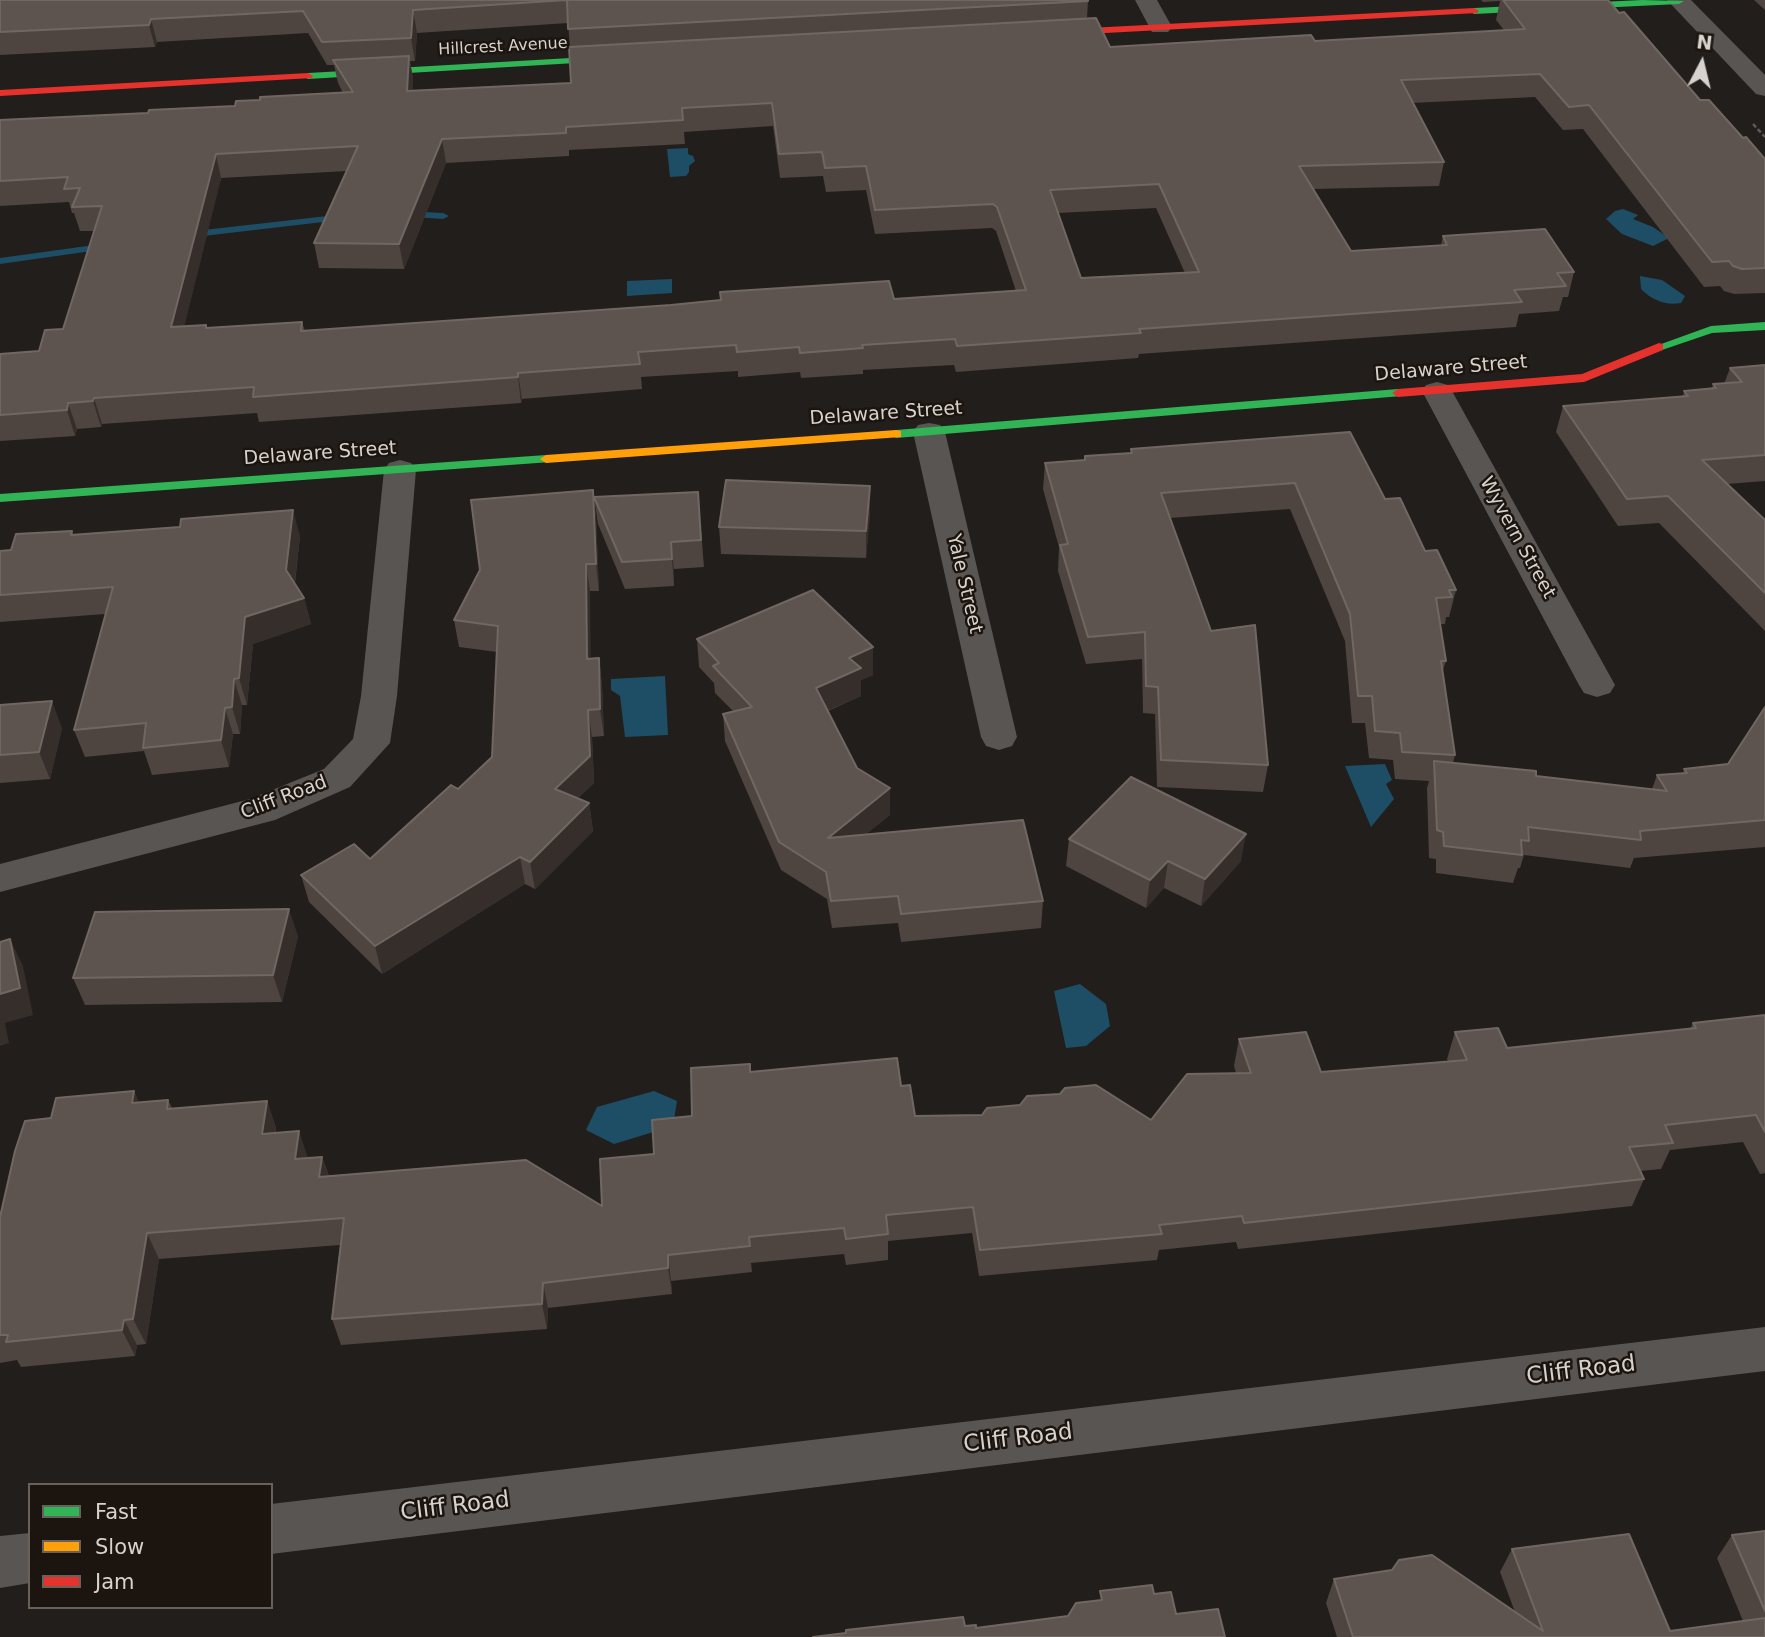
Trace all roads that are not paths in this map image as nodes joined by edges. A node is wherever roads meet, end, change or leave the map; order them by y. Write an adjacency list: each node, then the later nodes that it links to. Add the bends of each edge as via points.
1 (1146, 0): 3 (street)
2 (1679, 1): 3 (street); 6 (street)
3 (1160, 27): 4 (street)
4 (1035, 34)
5 (644, 57): 7 (street, Hillcrest Avenue)
6 (1765, 89)
7 (0, 93)
8 (1765, 326): 9 (street, Delaware Street, via 1710,330 1584,378)
9 (1437, 391): 10 (street, Delaware Street); 13 (street, Wyvern Street)
10 (929, 432): 11 (street, Delaware Street); 14 (street, Yale Street)
11 (400, 470): 12 (street, Delaware Street); 15 (street, Cliff Road, via 371,743 337,778 261,810)
12 (0, 498)
13 (1597, 685)
14 (999, 737)
15 (0, 878)
16 (1765, 1349): 17 (street, Cliff Road)
17 (273, 1529)
18 (28, 1558): 19 (street)
19 (0, 1562)

